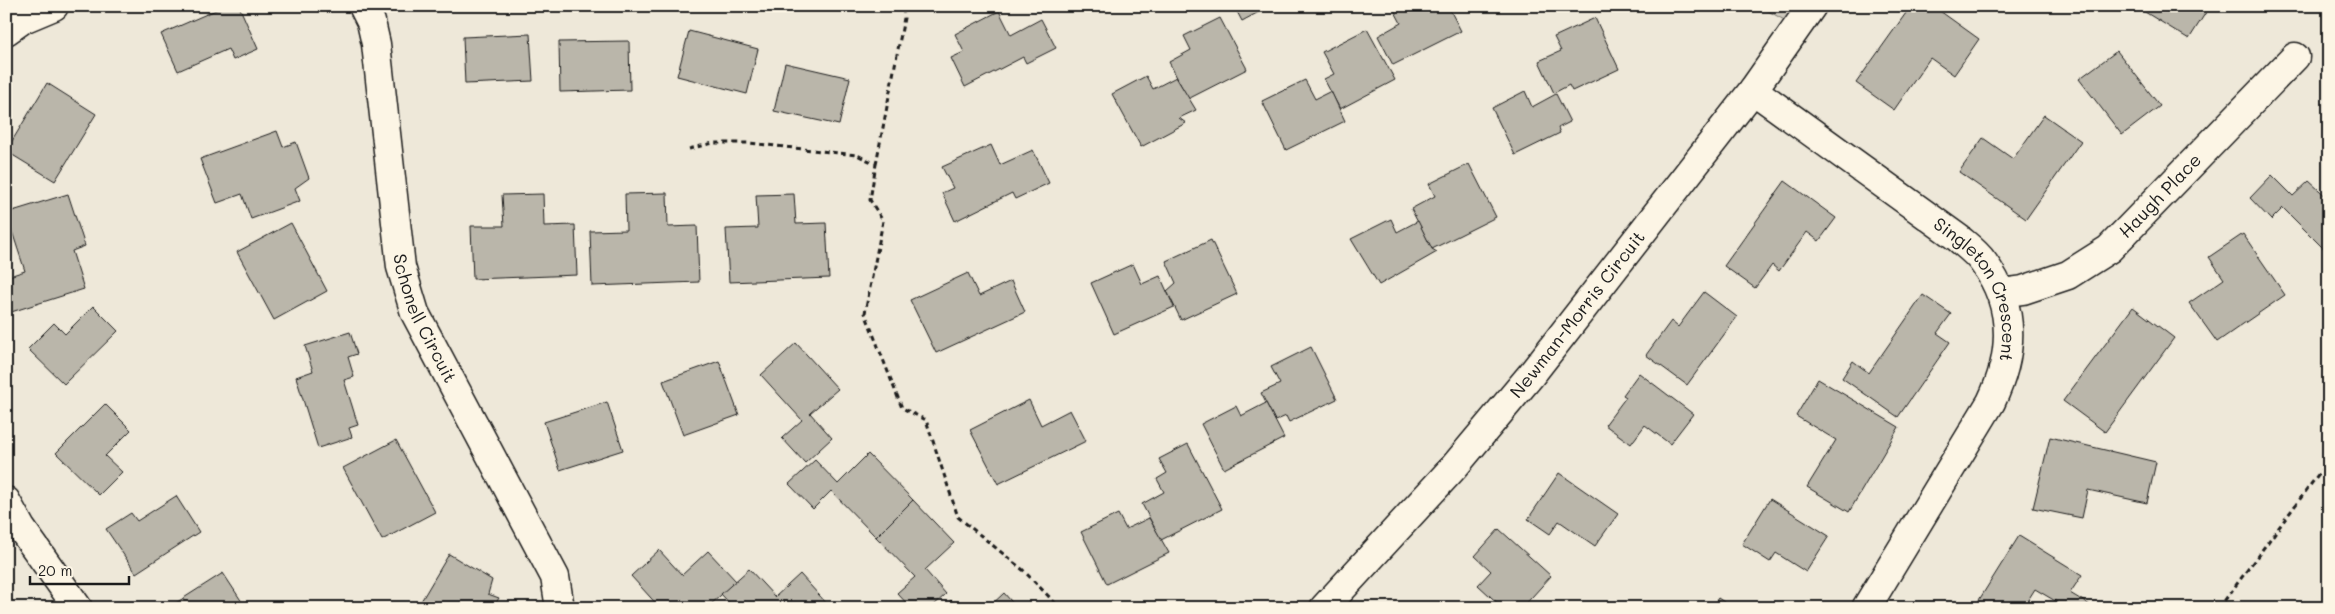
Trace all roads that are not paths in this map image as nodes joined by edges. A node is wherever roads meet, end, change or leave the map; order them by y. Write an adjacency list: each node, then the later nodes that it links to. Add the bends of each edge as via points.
1 (54, 6): 4 (street, via 24,18)
2 (363, 6): 10 (street, Schonell Circuit, via 376,44 401,267 415,313 555,577)
3 (1812, 6): 6 (street, Newman-Morris Circuit)
4 (6, 31)
5 (2295, 57): 7 (street, Haugh Place, via 2109,249 2068,275 2023,290)
6 (1753, 90): 7 (street, Singleton Crescent, via 1958,238 1983,261); 11 (street, Newman-Morris Circuit, via 1454,468)
7 (2001, 292): 12 (street, Singleton Crescent, via 2009,346 2000,384)
8 (6, 501): 9 (street)
9 (78, 608)
10 (560, 608)
11 (1324, 608)
12 (1866, 608)

